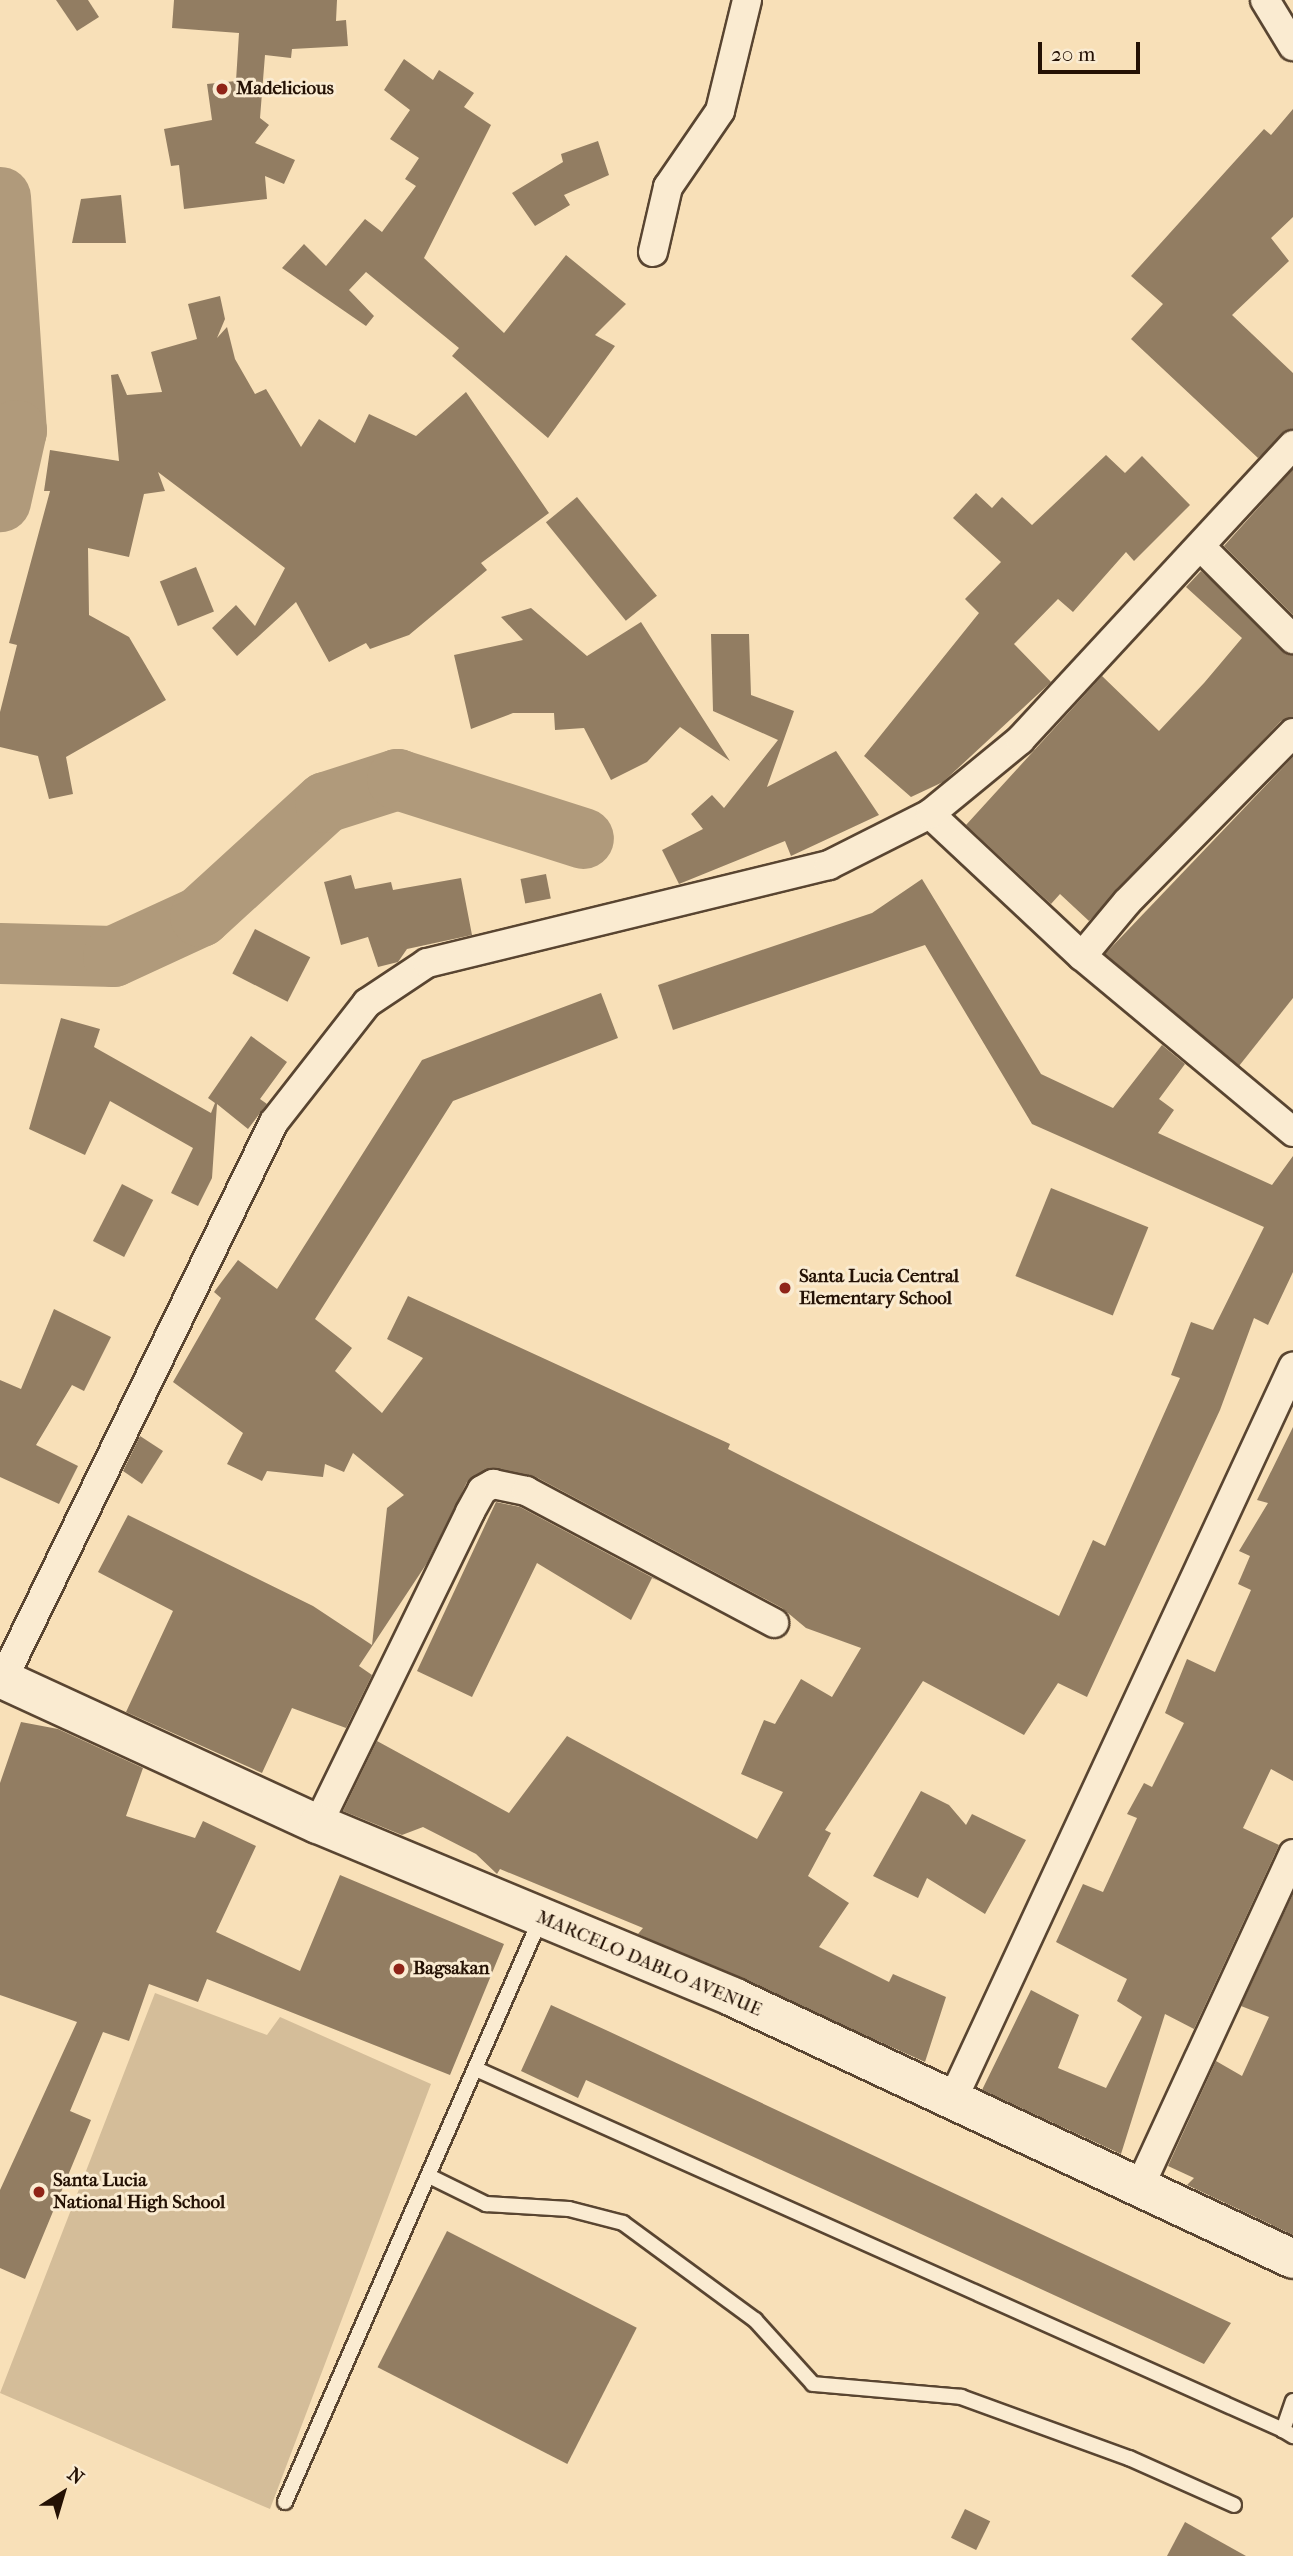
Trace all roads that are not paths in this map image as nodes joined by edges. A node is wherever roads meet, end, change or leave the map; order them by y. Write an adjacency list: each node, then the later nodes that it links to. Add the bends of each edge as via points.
1 (747, 0): 4 (street, via 720,111 668,187)
2 (1265, 0): 3 (street)
3 (1293, 46)
4 (653, 252)
5 (1293, 445): 6 (street)
6 (1202, 548): 7 (street); 9 (street, via 1020,740)
7 (1293, 639)
8 (1293, 733): 10 (street, via 1127,902)
9 (930, 814): 10 (street); 15 (street, via 829,865 427,963 368,1003 274,1122)
10 (1082, 956): 11 (street)
11 (1293, 1132)
12 (1293, 1367): 13 (street)
13 (1287, 1401): 20 (street)
14 (774, 1623): 16 (street, via 526,1491 494,1484 482,1490 470,1512)
15 (1, 1682): 16 (street, MARCELO DABLO AVENUE)
16 (318, 1824): 18 (street, MARCELO DABLO AVENUE)
17 (1293, 1854): 22 (street)
18 (540, 1919): 19 (lane); 20 (street, MARCELO DABLO AVENUE, via 733,1997)
19 (476, 2069): 21 (lane); 25 (lane)
20 (951, 2103): 22 (street, MARCELO DABLO AVENUE)
21 (429, 2176): 26 (lane); 27 (lane, via 486,2204 569,2209 623,2223 755,2320 813,2384 961,2397 1129,2458)
22 (1139, 2188): 23 (street, MARCELO DABLO AVENUE)
23 (1293, 2259)
24 (1293, 2401): 25 (lane)
25 (1288, 2433)
26 (285, 2502)
27 (1234, 2505)

